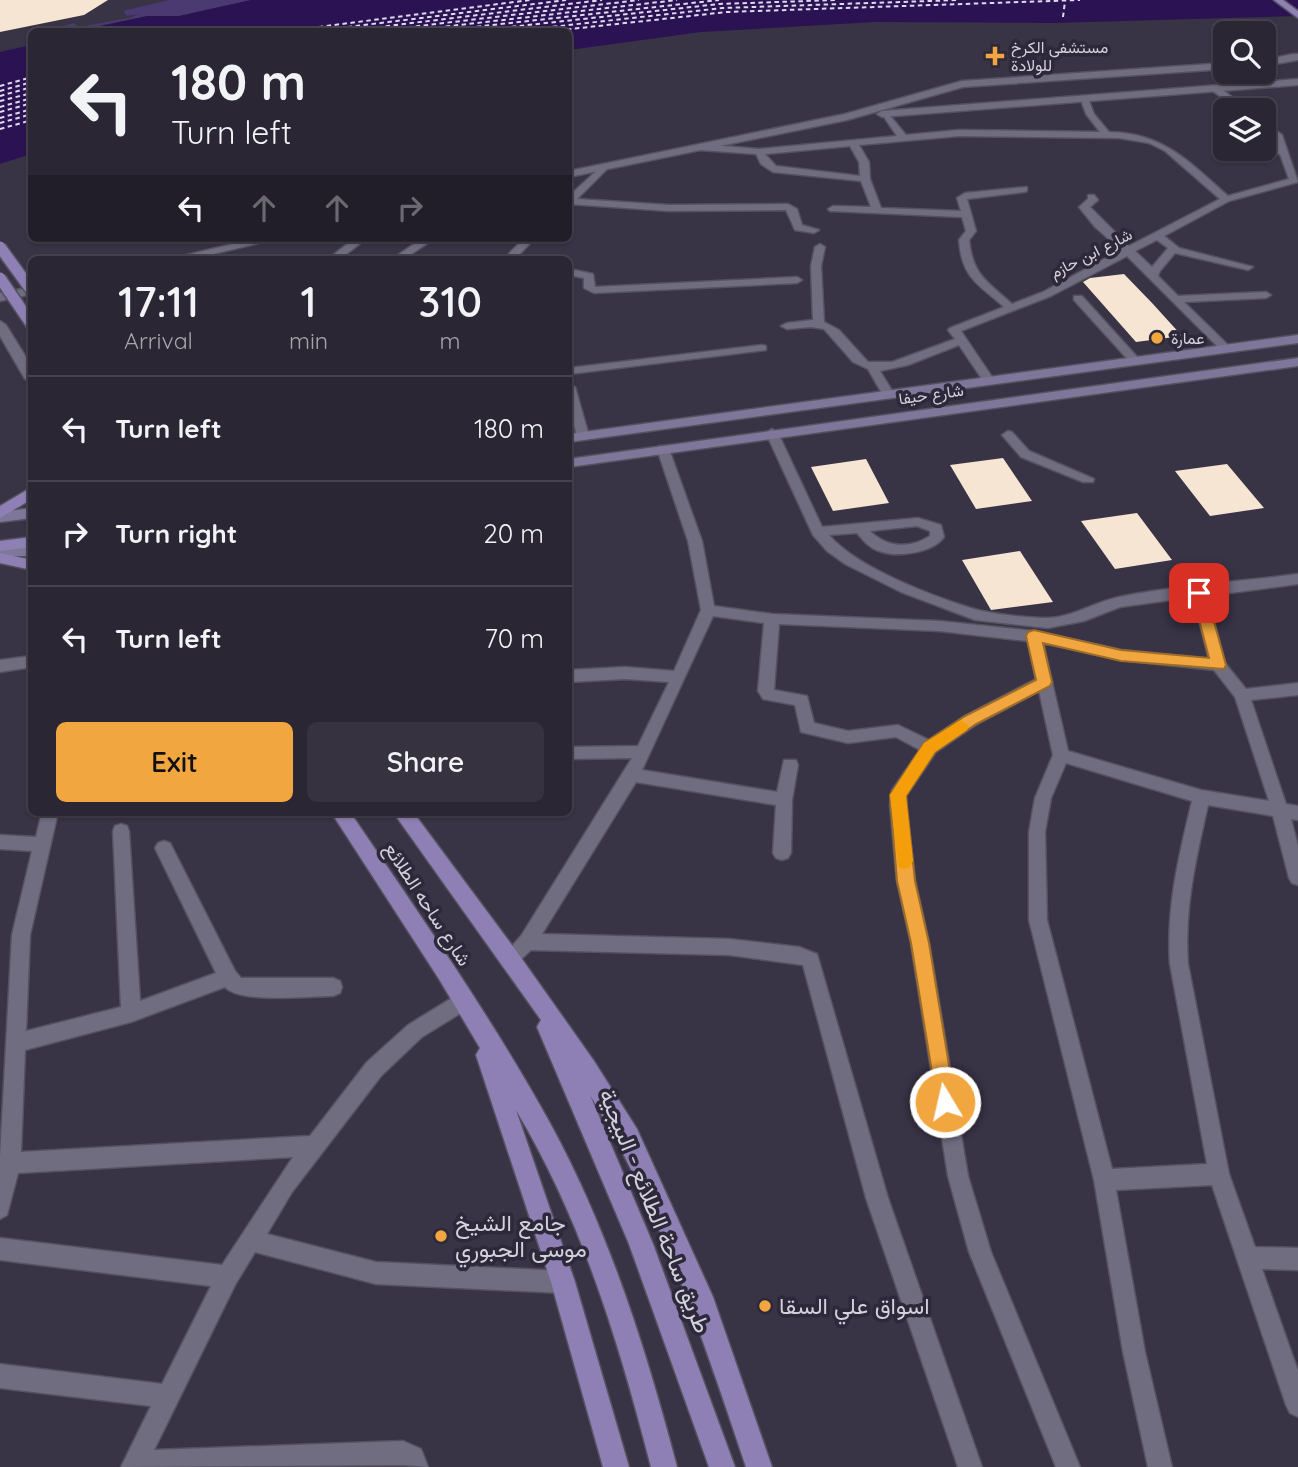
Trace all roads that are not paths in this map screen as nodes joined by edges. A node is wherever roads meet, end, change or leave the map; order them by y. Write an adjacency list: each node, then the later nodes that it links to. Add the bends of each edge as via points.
1 (1278, 0): 2 (main road)
2 (1298, 15)
3 (1298, 57): 4 (street)
4 (1276, 60)
5 (1213, 67): 8 (street)
6 (1276, 69): 7 (street)
7 (1298, 80): 9 (street)
8 (954, 85): 10 (street); 13 (street, via 952,95)
9 (1217, 90): 11 (street); 12 (street)
10 (923, 94): 14 (street, via 940,102); 16 (street)
11 (1228, 98)
12 (1085, 100): 13 (street); 18 (street)
13 (968, 108): 14 (street)
14 (941, 110): 15 (street)
15 (886, 114): 16 (street); 19 (street)
16 (847, 117): 21 (street)
17 (1276, 133): 23 (street)
18 (1106, 134): 19 (street, via 959,132); 32 (street, via 1160,145)
19 (903, 138): 20 (street)
20 (854, 145): 24 (street); 27 (street, via 864,162)
21 (700, 147): 24 (street); 25 (street)
22 (1276, 151): 23 (street)
23 (1284, 151): 28 (street)
24 (759, 152): 27 (street, via 773,169)
25 (604, 167): 26 (street); 31 (street)
26 (572, 173)
27 (865, 179): 35 (street)
28 (1296, 179): 32 (street, شارع ابن حازم)
29 (1024, 189): 36 (street, via 964,196)
30 (1091, 197): 46 (street, via 1084,207)
31 (572, 198)
32 (1226, 199): 38 (street, شارع ابن حازم)
33 (572, 201): 37 (street, via 669,208 788,207 799,228)
34 (833, 209): 35 (street)
35 (878, 212): 36 (street)
36 (967, 214): 62 (street, via 971,231 964,240 969,267)
37 (814, 230)
38 (1158, 236): 45 (street); 46 (street, شارع ابن حازم)
39 (255, 242): 47 (street)
40 (358, 242): 48 (street)
41 (424, 242): 49 (street)
42 (526, 242): 50 (street)
43 (0, 247): 56 (main road, bridge)
44 (820, 247): 64 (street, via 816,265)
45 (1174, 250): 51 (street); 53 (street)
46 (1130, 251): 53 (street); 62 (street, شارع ابن حازم)
47 (190, 256)
48 (342, 256)
49 (402, 256)
50 (512, 256)
51 (1248, 267)
52 (572, 273): 55 (street, via 589,276 589,288 594,290)
53 (1153, 273): 61 (street)
54 (0, 278): 63 (main road, bridge)
55 (797, 281)
56 (28, 286)
57 (28, 292): 59 (street)
58 (1266, 295): 61 (street)
59 (0, 297)
60 (1079, 298): 71 (street)
61 (1175, 299): 70 (street)
62 (1011, 308): 68 (street, شارع ابن حازم, via 954,330)
63 (28, 319)
64 (819, 324): 66 (street); 73 (street, via 837,332 858,360)
65 (0, 326): 75 (street)
66 (786, 326)
67 (1298, 339): 70 (main road, شارع حيفا)
68 (960, 341): 73 (street); 76 (street)
69 (762, 348): 74 (street)
70 (1225, 348): 71 (main road, شارع حيفا)
71 (1135, 361): 76 (main road, شارع حيفا)
72 (1298, 362): 79 (main road, شارع حيفا)
73 (873, 368): 77 (street)
74 (572, 371)
75 (28, 372)
76 (988, 380): 77 (main road, شارع حيفا)
77 (888, 394): 81 (main road, شارع حيفا)
78 (572, 408): 81 (street)
79 (772, 433): 82 (main road, شارع حيفا); 89 (street)
80 (1008, 435): 84 (street, via 1025,454)
81 (576, 437)
82 (663, 449): 83 (main road, شارع حيفا); 97 (street, via 695,541)
83 (572, 463)
84 (1088, 479)
85 (28, 495): 87 (main road)
86 (28, 513): 87 (main road)
87 (0, 515)
88 (860, 528): 88 (street, via 918,522 936,528 937,537 932,543 892,552 873,543); 89 (street)
89 (818, 532): 96 (street, via 850,561 906,589 975,615 1011,621 1048,623 1118,602)
90 (28, 543): 91 (main road)
91 (0, 549): 92 (main road)
92 (28, 551)
93 (0, 558): 94 (main road)
94 (28, 564)
95 (1298, 579): 96 (street)
96 (1199, 593): 101 (street)
97 (708, 610): 98 (street); 104 (street)
98 (772, 619): 99 (street, via 939,626); 108 (street, via 766,691 802,700 807,728 848,737 898,731)
99 (1034, 636): 101 (street, via 1121,655); 105 (street)
100 (28, 662): 102 (street)
101 (1218, 665): 107 (street)
102 (0, 666)
103 (572, 676): 104 (street)
104 (680, 677): 109 (street)
105 (1045, 682): 108 (street, via 971,720); 111 (street)
106 (1298, 689): 107 (street)
107 (1242, 695): 116 (street)
108 (930, 748): 157 (street, via 898,795 898,805 906,881 958,1176 981,1252)
109 (643, 752): 110 (street); 113 (street)
110 (572, 753)
111 (1061, 755): 114 (street); 139 (street, via 1043,797 1037,832 1038,919)
112 (790, 765): 115 (street)
113 (632, 775): 115 (street); 127 (street)
114 (1202, 797): 116 (street); 138 (street, via 1177,905 1176,934)
115 (784, 800): 125 (street)
116 (1280, 810): 117 (street); 126 (street)
117 (1298, 813)
118 (49, 816): 123 (street)
119 (343, 816): 132 (main road, شارع ساحه الطلائع)
120 (405, 816): 128 (main road, شارع ساحه الطلائع)
121 (121, 831): 133 (street)
122 (0, 842): 123 (street)
123 (42, 845): 135 (street, via 23,921)
124 (164, 848): 129 (street)
125 (782, 853)
126 (1298, 878)
127 (527, 942): 128 (street); 156 (street, via 729,947 811,960 877,1198)
128 (510, 958): 130 (main road, شارع ساحه الطلائع)
129 (228, 977): 131 (street, via 247,988); 133 (street)
130 (526, 980): 154 (main road, طريق ساحة الطلائع - البيجية, via 624,1196); 155 (main road, via 629,1137 701,1297)
131 (333, 987)
132 (462, 1002): 134 (main road, شارع ساحه الطلائع); 136 (street, via 415,1031 374,1069)
133 (131, 1013): 135 (street)
134 (476, 1023): 146 (main road); 153 (main road, via 543,1133 598,1251)
135 (16, 1044): 137 (street)
136 (313, 1146): 137 (street); 141 (street)
137 (7, 1153): 140 (street)
138 (1219, 1174): 139 (street); 143 (street)
139 (1104, 1180): 158 (street)
140 (0, 1208)
141 (250, 1240): 145 (street); 146 (street, via 376,1273)
142 (0, 1249): 145 (street)
143 (1248, 1258): 144 (street); 149 (street)
144 (1298, 1259)
145 (228, 1277): 148 (street)
146 (563, 1282): 152 (main road)
147 (0, 1376): 148 (street)
148 (167, 1396): 150 (street)
149 (1298, 1405)
150 (134, 1465): 151 (street, via 403,1453 413,1457)
151 (416, 1467)
152 (616, 1467)
153 (664, 1467)
154 (722, 1467)
155 (760, 1467)
156 (970, 1467)
157 (1068, 1467)
158 (1160, 1467)

